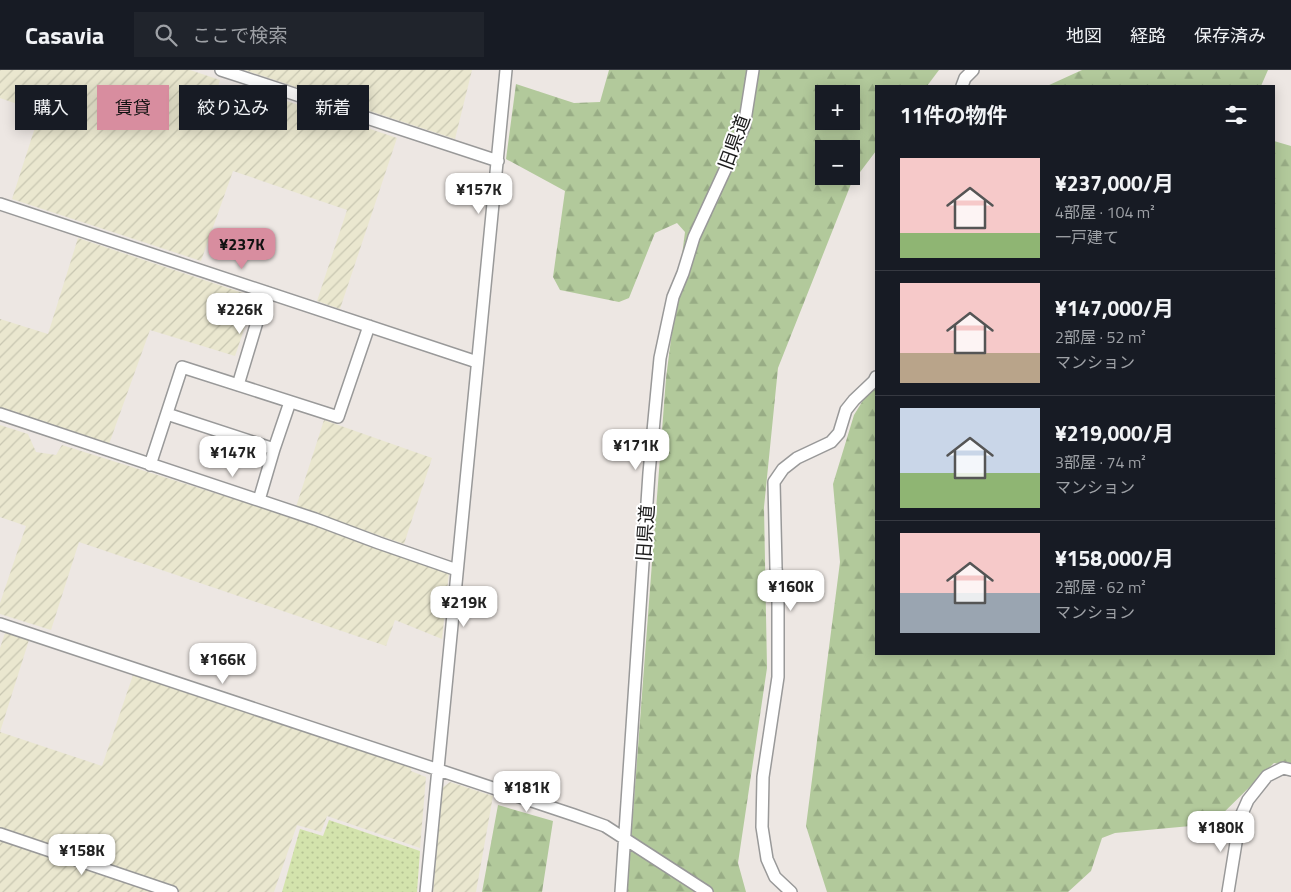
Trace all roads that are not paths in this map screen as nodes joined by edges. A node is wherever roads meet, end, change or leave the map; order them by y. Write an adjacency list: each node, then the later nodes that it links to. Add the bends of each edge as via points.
1 (221, 70): 6 (street)
2 (506, 70): 6 (street)
3 (753, 70): 24 (street, 旧県道, via 744,127 694,237 673,297 660,358)
4 (973, 70): 5 (street)
5 (962, 85)
6 (498, 161): 10 (street)
7 (0, 204): 8 (street)
8 (266, 292): 9 (street); 12 (street)
9 (369, 326): 10 (street); 13 (street, via 338,417)
10 (477, 362): 19 (street)
11 (875, 379): 29 (street, via 846,410 839,433 831,442 797,458 774,482 778,677 763,777 762,827 769,865 775,877)
12 (238, 384): 13 (street); 15 (street, via 182,367)
13 (290, 402): 16 (street)
14 (0, 414): 17 (street)
15 (166, 414): 16 (street); 17 (street)
16 (274, 449): 18 (street)
17 (150, 465): 18 (street)
18 (259, 500): 19 (street)
19 (457, 570): 21 (street)
20 (0, 624): 21 (street)
21 (437, 770): 24 (street, via 605,826); 26 (street)
22 (1291, 770): 30 (street, via 1283,768 1267,776 1248,800 1240,818)
23 (0, 834): 25 (street)
24 (624, 838): 27 (street, 旧県道); 28 (street)
25 (172, 892)
26 (426, 892)
27 (621, 892)
28 (707, 892)
29 (792, 892)
30 (1228, 892)

